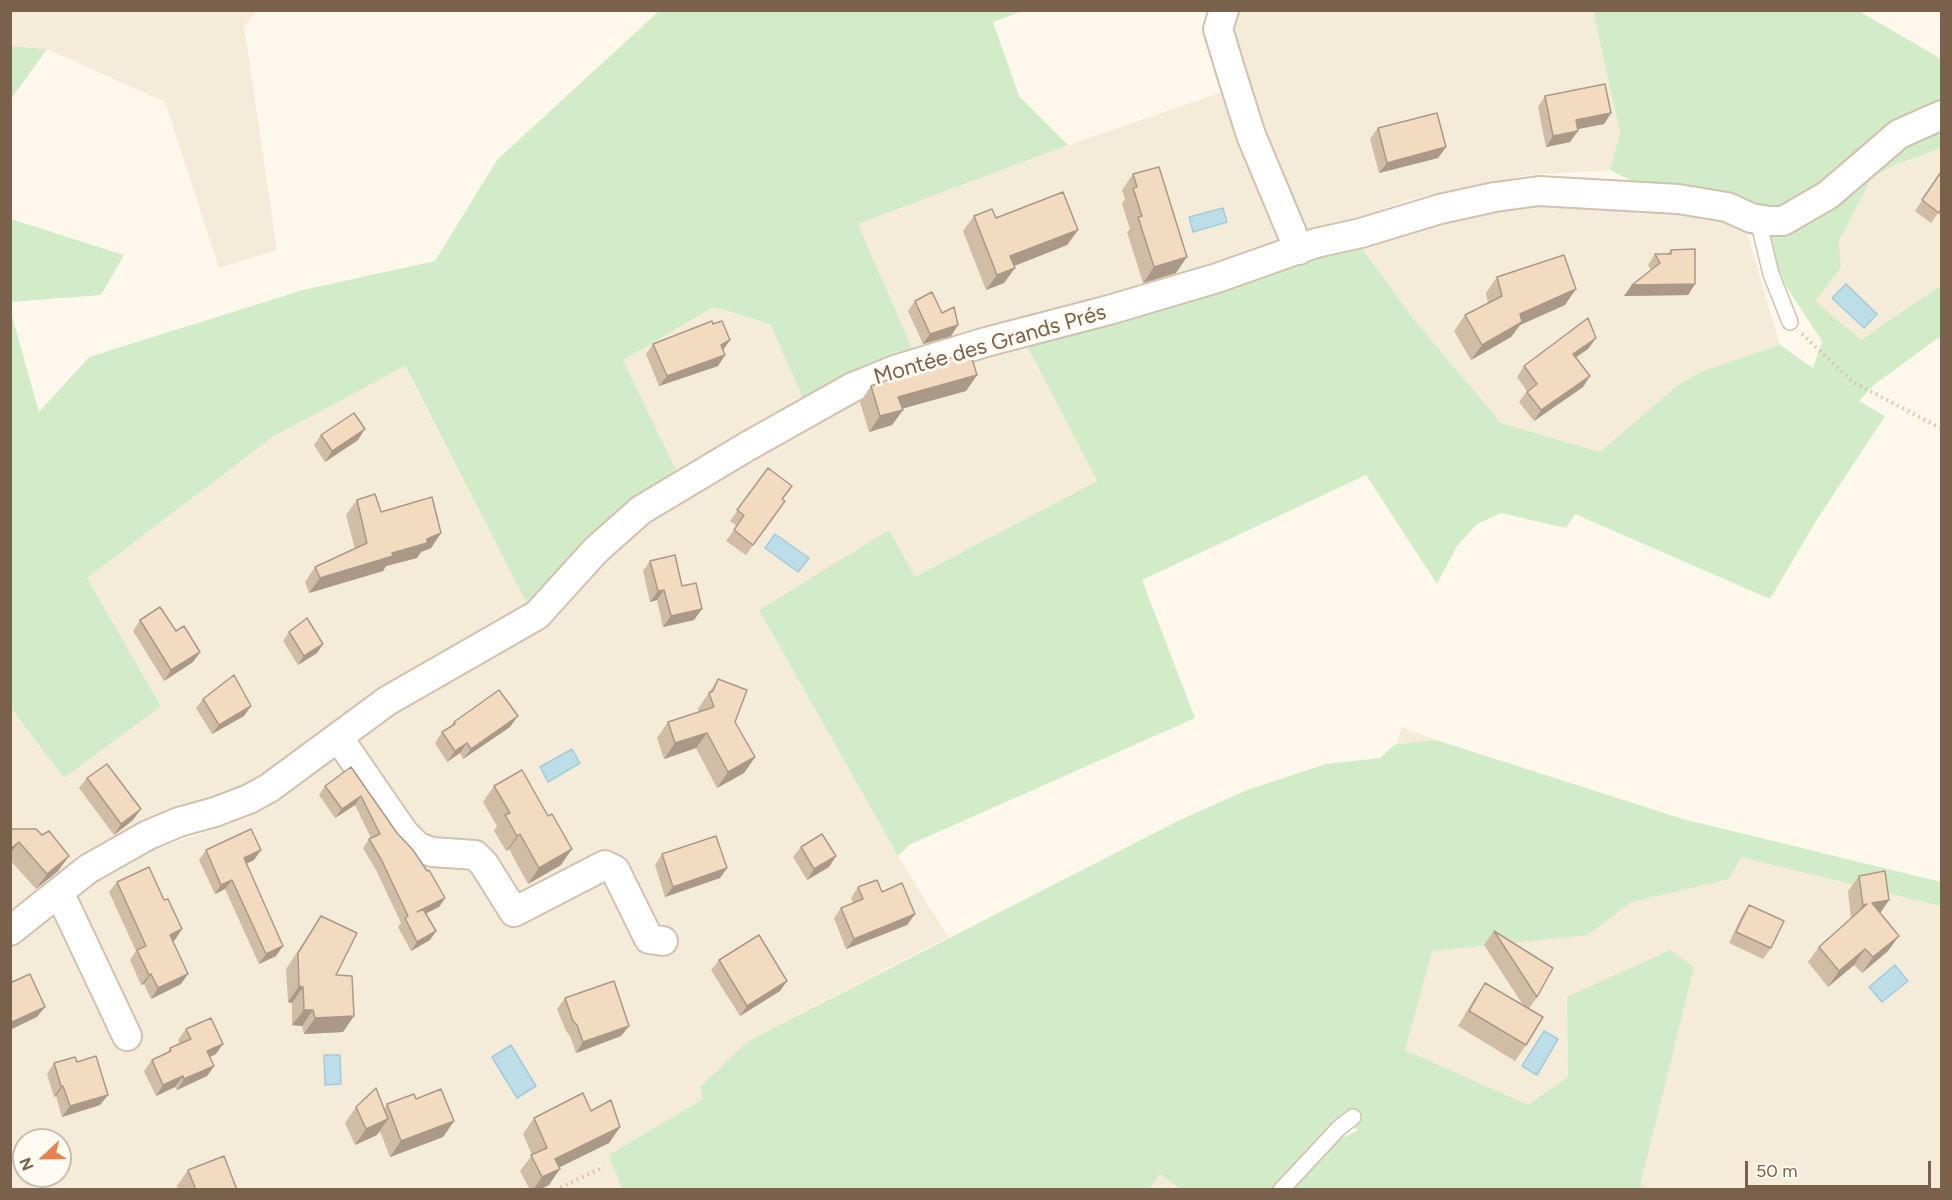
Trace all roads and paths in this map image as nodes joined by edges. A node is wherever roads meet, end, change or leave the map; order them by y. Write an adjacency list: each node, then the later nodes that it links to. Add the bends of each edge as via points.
1 (1224, 10): 4 (street, via 1218,29 1232,75 1251,135)
2 (1941, 115): 3 (street, Montée des Grands Prés, via 1899,134 1827,195 1784,221)
3 (1758, 220): 4 (street, Montée des Grands Prés, via 1727,207 1678,199 1539,191 1440,209); 5 (lane, via 1771,274)
4 (1299, 250): 7 (street, Montée des Grands Prés, via 1109,310 986,342 853,387 641,510 596,550 537,615 387,701)
5 (1790, 322): 6 (path, via 1852,382)
6 (1941, 429)
7 (338, 736): 8 (street, Montée des Grands Prés, via 269,788 148,835 88,869); 10 (street, via 404,833 418,847 432,852 475,855 514,912 605,865 615,870 649,939)
8 (59, 892): 9 (street, Montée des Grands Prés); 11 (street)
9 (10, 931)
10 (663, 941)
11 (127, 1036)
12 (1353, 1117): 15 (lane)
13 (604, 1167): 14 (path)
14 (555, 1190)
15 (1281, 1190)

